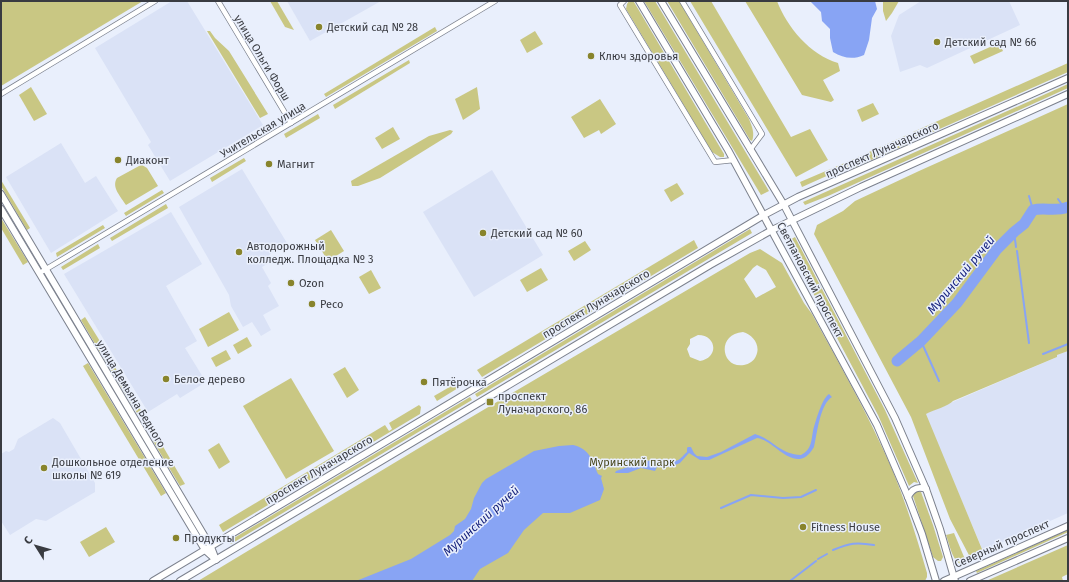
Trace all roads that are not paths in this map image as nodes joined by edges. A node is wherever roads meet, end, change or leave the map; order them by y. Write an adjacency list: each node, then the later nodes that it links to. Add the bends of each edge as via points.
1 (156, 1): 9 (street)
2 (218, 1): 11 (street, улица Ольги Форш)
3 (495, 1): 11 (street, Учительская улица)
4 (624, 1): 13 (street, via 620,6 715,162)
5 (639, 1): 13 (main road, Светлановский проспект)
6 (661, 1): 12 (main road, Светлановский проспект)
7 (682, 1): 12 (street, via 762,134)
8 (1068, 78): 15 (main road, проспект Луначарского)
9 (1, 94)
10 (1068, 94): 18 (main road)
11 (291, 123): 20 (street, Учительская улица)
12 (750, 150): 15 (main road, Светлановский проспект)
13 (734, 160): 17 (main road, Светлановский проспект)
14 (1, 194): 20 (main road, улица Демьяна Бедного)
15 (784, 205): 17 (main road, проспект Луначарского); 18 (main road, Светлановский проспект)
16 (1, 209): 21 (main road, улица Демьяна Бедного)
17 (764, 215): 19 (main road, Светлановский проспект); 26 (main road, проспект Луначарского)
18 (792, 220): 19 (main road); 22 (main road, Светлановский проспект, via 895,418)
19 (772, 230): 23 (main road, Светлановский проспект, via 877,425); 27 (main road, via 710,264)
20 (46, 269): 21 (street, Учительская улица); 26 (main road, улица Демьяна Бедного)
21 (39, 273): 26 (main road, улица Демьяна Бедного)
22 (926, 490): 23 (main road, via 915,488); 28 (main road, Светлановский проспект)
23 (908, 497): 31 (main road, Светлановский проспект)
24 (1068, 526): 28 (main road, Северный проспект)
25 (1068, 538): 33 (main road, Северный проспект)
26 (208, 548): 27 (main road, улица Демьяна Бедного); 29 (main road, проспект Луначарского)
27 (216, 560): 30 (main road)
28 (955, 579): 32 (main road, Северный проспект)
29 (153, 581)
30 (180, 581)
31 (936, 581)
32 (944, 581)
33 (970, 581)

